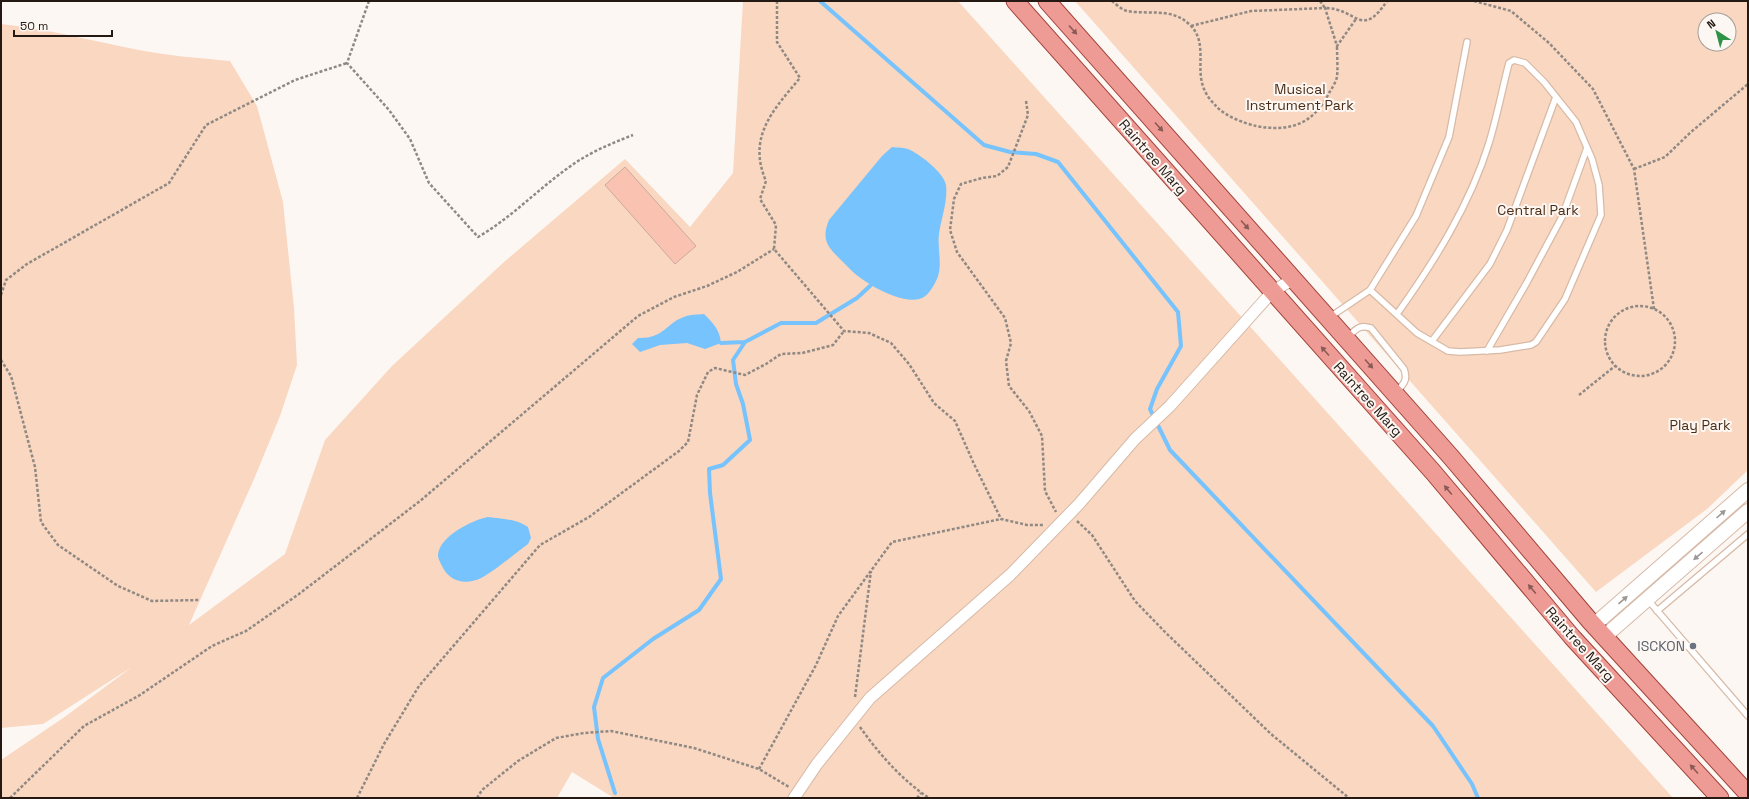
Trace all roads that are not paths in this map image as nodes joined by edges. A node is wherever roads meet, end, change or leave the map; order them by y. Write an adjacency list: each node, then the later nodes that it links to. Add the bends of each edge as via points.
1 (1016, 1): 8 (main road, Raintree Marg)
2 (1047, 1): 6 (main road, Raintree Marg, one-way to 6)
3 (1467, 42): 7 (lane, via 1449,137 1416,216)
4 (1556, 97): 5 (lane, via 1576,122); 9 (lane, via 1525,63 1514,60 1509,63 1489,144 1465,204 1429,268); 12 (lane, via 1508,230 1490,264)
5 (1588, 148): 13 (lane, via 1562,217); 13 (lane, via 1599,185 1601,215 1565,299 1536,342 1531,345)
6 (1293, 279): 8 (street); 10 (main road, Raintree Marg)
7 (1370, 290): 9 (lane); 10 (lane)
8 (1272, 292): 23 (street, via 1170,406 1135,439 1070,513 1010,575 870,698 817,764); 24 (main road, Raintree Marg, one-way to 8, via 1572,637 1433,472)
9 (1397, 314): 12 (lane, via 1417,333)
10 (1328, 318): 11 (main road, Raintree Marg)
11 (1346, 338): 14 (main road, Raintree Marg, one-way to 14); 14 (lane, via 1358,327 1371,328 1407,376 1404,384)
12 (1432, 341): 13 (lane, via 1448,351)
13 (1487, 351)
14 (1394, 393): 20 (main road, Raintree Marg)
15 (1748, 490): 20 (street, one-way to 15)
16 (1747, 513): 18 (street, one-way to 18)
17 (1748, 534): 19 (lane)
18 (1647, 600): 19 (lane); 20 (street)
19 (1657, 612): 21 (lane)
20 (1599, 631): 22 (main road, Raintree Marg)
21 (1748, 716)
22 (1748, 794)
23 (796, 795)
24 (1720, 798)

